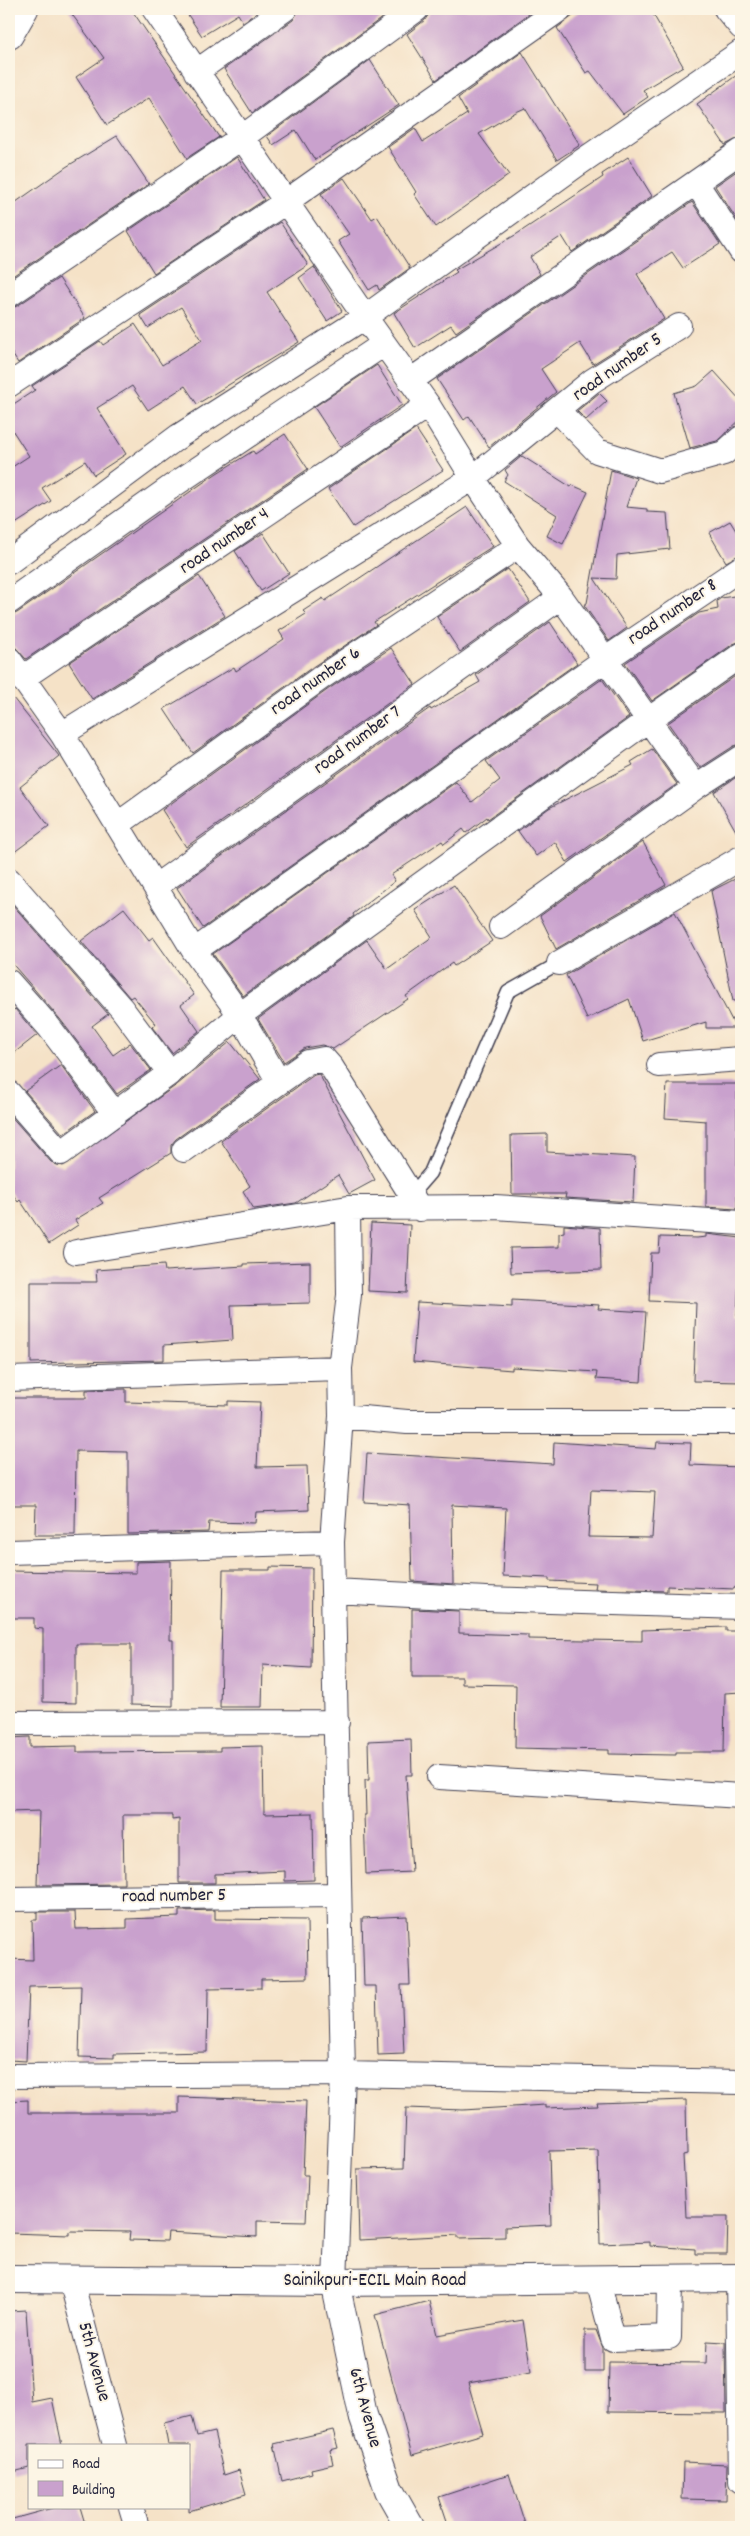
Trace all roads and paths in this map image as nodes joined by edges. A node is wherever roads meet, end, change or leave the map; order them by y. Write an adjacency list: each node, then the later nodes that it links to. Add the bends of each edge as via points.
1 (24, 9): 8 (main road)
2 (285, 9): 10 (street)
3 (416, 9): 11 (street)
4 (560, 9): 14 (street)
5 (726, 9): 7 (street)
6 (158, 10): 10 (street)
7 (741, 27)
8 (9, 36)
9 (741, 52): 17 (street)
10 (196, 72): 11 (street)
11 (241, 138): 14 (street); 16 (street)
12 (741, 152): 13 (street)
13 (696, 183): 15 (street); 20 (street)
14 (287, 201): 17 (street); 21 (street)
15 (741, 251)
16 (9, 295)
17 (365, 317): 19 (street); 27 (street, via 179,436)
18 (679, 326): 23 (street, road number 5, via 592,381)
19 (384, 344): 20 (street); 30 (street, via 171,487)
20 (410, 381): 22 (street)
21 (9, 385)
22 (428, 405): 25 (street); 34 (street, road number 4)
23 (558, 411): 24 (street, road number 5, via 597,452 660,471 724,453); 25 (street, road number 5)
24 (741, 438)
25 (472, 478): 26 (street); 36 (street, road number 5)
26 (518, 546): 29 (street); 39 (street, road number 6, via 322,677)
27 (9, 562)
28 (741, 568): 33 (street, road number 8)
29 (561, 597): 33 (street); 42 (street, road number 7)
30 (9, 602)
31 (741, 655): 35 (street)
32 (9, 659): 34 (street)
33 (606, 659): 35 (street); 44 (street, road number 8)
34 (21, 679): 36 (street)
35 (648, 720): 38 (street); 47 (street)
36 (62, 734): 39 (street)
37 (741, 758): 38 (street)
38 (696, 787): 43 (street)
39 (117, 825): 42 (street)
40 (741, 858): 45 (street)
41 (9, 880): 50 (street, via 122,1010)
42 (156, 886): 44 (street)
43 (501, 927)
44 (194, 952): 47 (street)
45 (559, 963): 55 (lane, via 508,992)
46 (9, 982): 53 (street, via 49,1027)
47 (240, 1015): 50 (street); 51 (street)
48 (741, 1059): 49 (street)
49 (659, 1065)
50 (170, 1073): 53 (street)
51 (279, 1082): 54 (street); 55 (street, via 308,1062 324,1059)
52 (9, 1093): 53 (street, via 61,1154)
53 (115, 1114)
54 (184, 1150)
55 (416, 1202): 56 (street); 57 (street)
56 (348, 1208): 58 (street); 59 (street, via 349,1295)
57 (741, 1223)
58 (76, 1252)
59 (340, 1368): 60 (street); 61 (street)
60 (9, 1379)
61 (341, 1416): 62 (street, via 407,1422); 63 (street)
62 (741, 1422)
63 (332, 1542): 64 (street); 65 (street)
64 (9, 1552)
65 (334, 1591): 66 (street); 67 (street)
66 (741, 1607)
67 (337, 1722): 68 (street); 71 (street)
68 (9, 1723)
69 (440, 1777): 70 (street)
70 (741, 1796)
71 (339, 1895): 72 (street, road number 5); 73 (street)
72 (9, 1899)
73 (343, 2074): 74 (street); 75 (street); 81 (street)
74 (9, 2076)
75 (741, 2082)
76 (740, 2278): 80 (main road, Sainikpuri-ECIL Main Road); 83 (street)
77 (9, 2279): 78 (main road, Sainikpuri-ECIL Main Road)
78 (72, 2280): 81 (main road, Sainikpuri-ECIL Main Road); 82 (street, 5th Avenue)
79 (598, 2280): 80 (main road, Sainikpuri-ECIL Main Road); 80 (street, via 613,2339 669,2337); 81 (main road, Sainikpuri-ECIL Main Road)
80 (670, 2280)
81 (335, 2282): 86 (main road, 6th Avenue, via 363,2415 389,2490)
82 (115, 2444)
83 (741, 2481)
84 (131, 2508): 85 (street)
85 (137, 2527)
86 (410, 2527)

